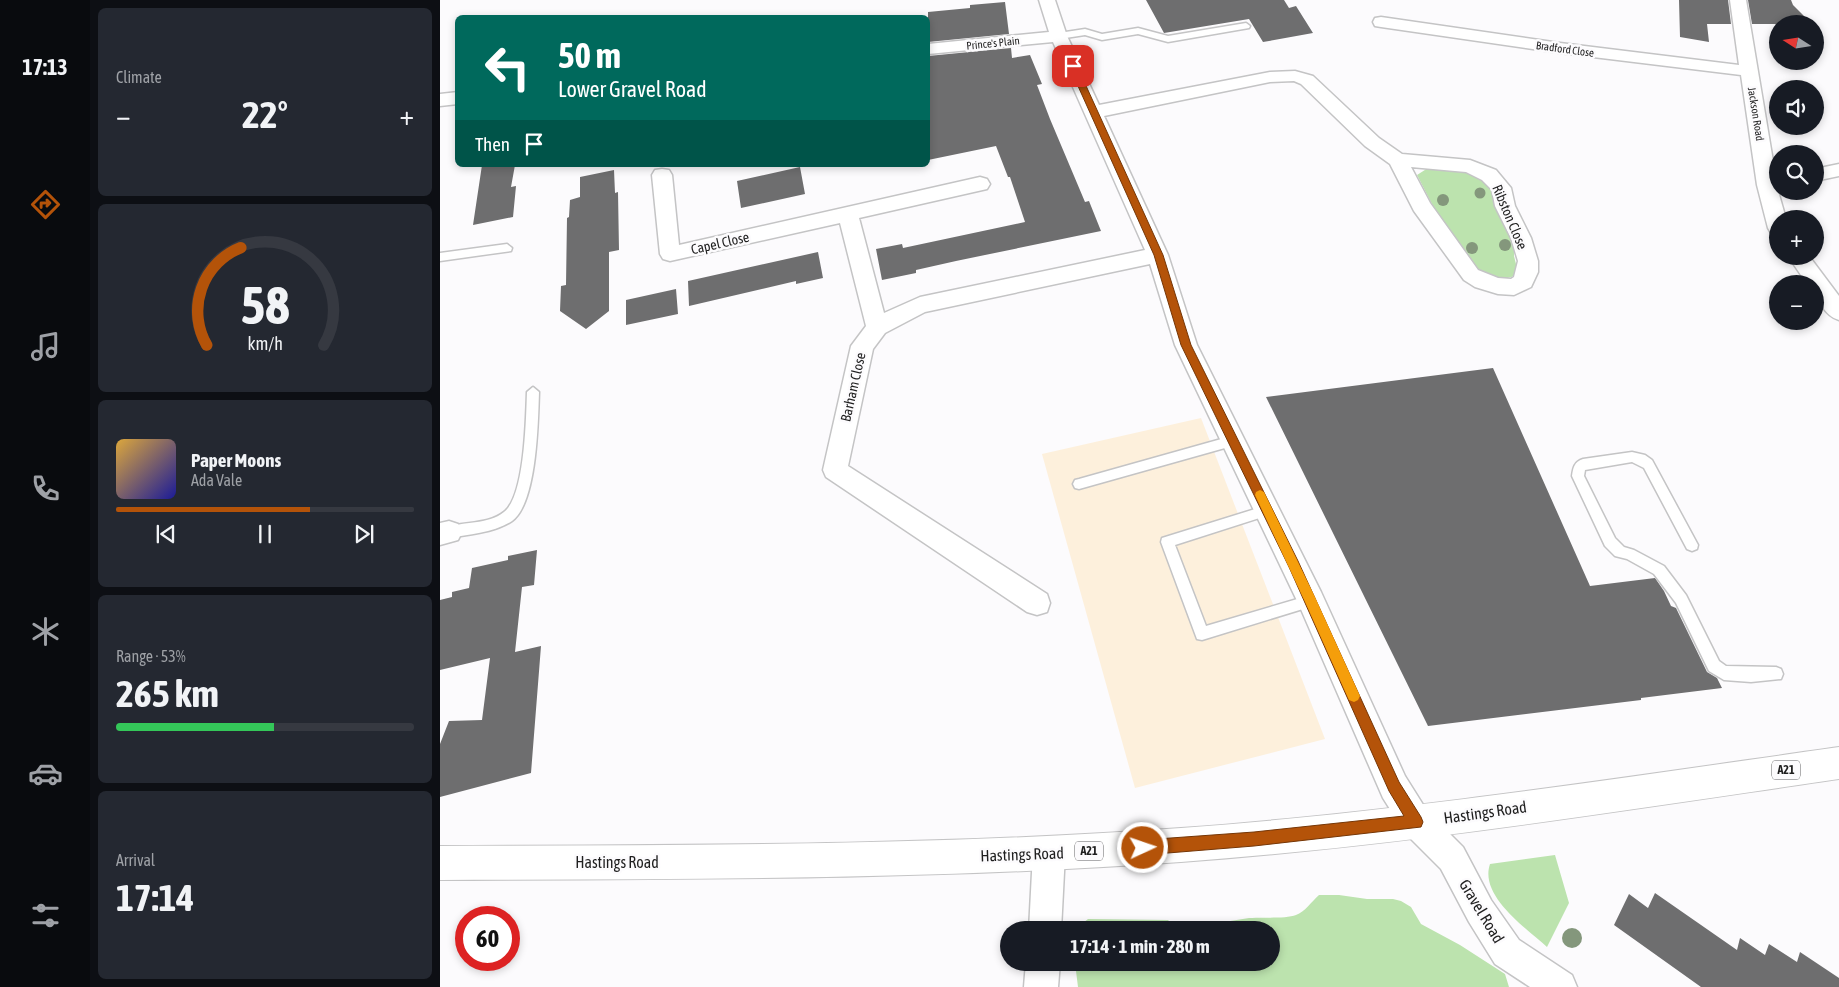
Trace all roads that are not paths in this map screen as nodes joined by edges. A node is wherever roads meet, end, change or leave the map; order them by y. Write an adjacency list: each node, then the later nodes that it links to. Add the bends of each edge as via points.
1 (1047, 0): 5 (street, Gravel Road)
2 (1738, 0): 7 (street, Jackson Road)
3 (1382, 22): 7 (street, Bradford Close)
4 (1246, 26): 5 (lane, via 1168,40 1138,31 1102,37 1085,32)
5 (1059, 36): 6 (street, Prince's Plain); 10 (street, Gravel Road)
6 (930, 49)
7 (1749, 71): 12 (street, Jackson Road)
8 (455, 98): 9 (street)
9 (440, 100)
10 (1094, 112): 11 (street, Ribston Close, via 1270,77 1295,76 1307,80 1372,142); 19 (street, Gravel Road)
11 (1398, 160): 11 (street, Ribston Close, via 1462,165 1489,175 1501,188 1505,206 1521,238 1528,261 1523,282 1514,287 1498,286 1471,275 1421,206)
12 (1769, 169)
13 (1839, 170): 14 (street)
14 (1824, 173)
15 (662, 175): 17 (street, Capel Close, via 670,254)
16 (980, 184): 17 (street, Capel Close)
17 (848, 214): 23 (street)
18 (507, 248): 20 (lane)
19 (1158, 255): 23 (street, Barham Close, via 920,305); 25 (street, Gravel Road, via 1186,345)
20 (440, 257)
21 (1805, 265): 22 (street)
22 (1836, 304)
23 (877, 326): 31 (street, Barham Close, via 862,346 835,470)
24 (533, 392): 28 (lane, via 531,448 522,494 511,515 492,523)
25 (1232, 441): 26 (lane); 27 (street, Gravel Road)
26 (1079, 484)
27 (1268, 510): 30 (street, Gravel Road); 30 (lane, via 1167,542 1202,634)
28 (445, 533)
29 (1692, 545): 32 (lane, via 1648,464 1641,459 1583,464 1578,468 1578,476 1610,542 1620,552 1659,570 1681,599 1714,666 1724,673)
30 (1311, 601): 34 (street, Gravel Road, via 1394,786)
31 (1037, 603)
32 (1776, 674)
33 (1839, 763): 34 (main road, Hastings Road / A21)
34 (1416, 822): 35 (main road, Hastings Road / A21, via 1180,845); 40 (street, Gravel Road, via 1452,858 1480,911 1507,952)
35 (1049, 853): 36 (main road, Hastings Road / A21, via 735,862); 37 (street)
36 (440, 863)
37 (1045, 921)
38 (1042, 971): 39 (street)
39 (1041, 987)
40 (1560, 987)

